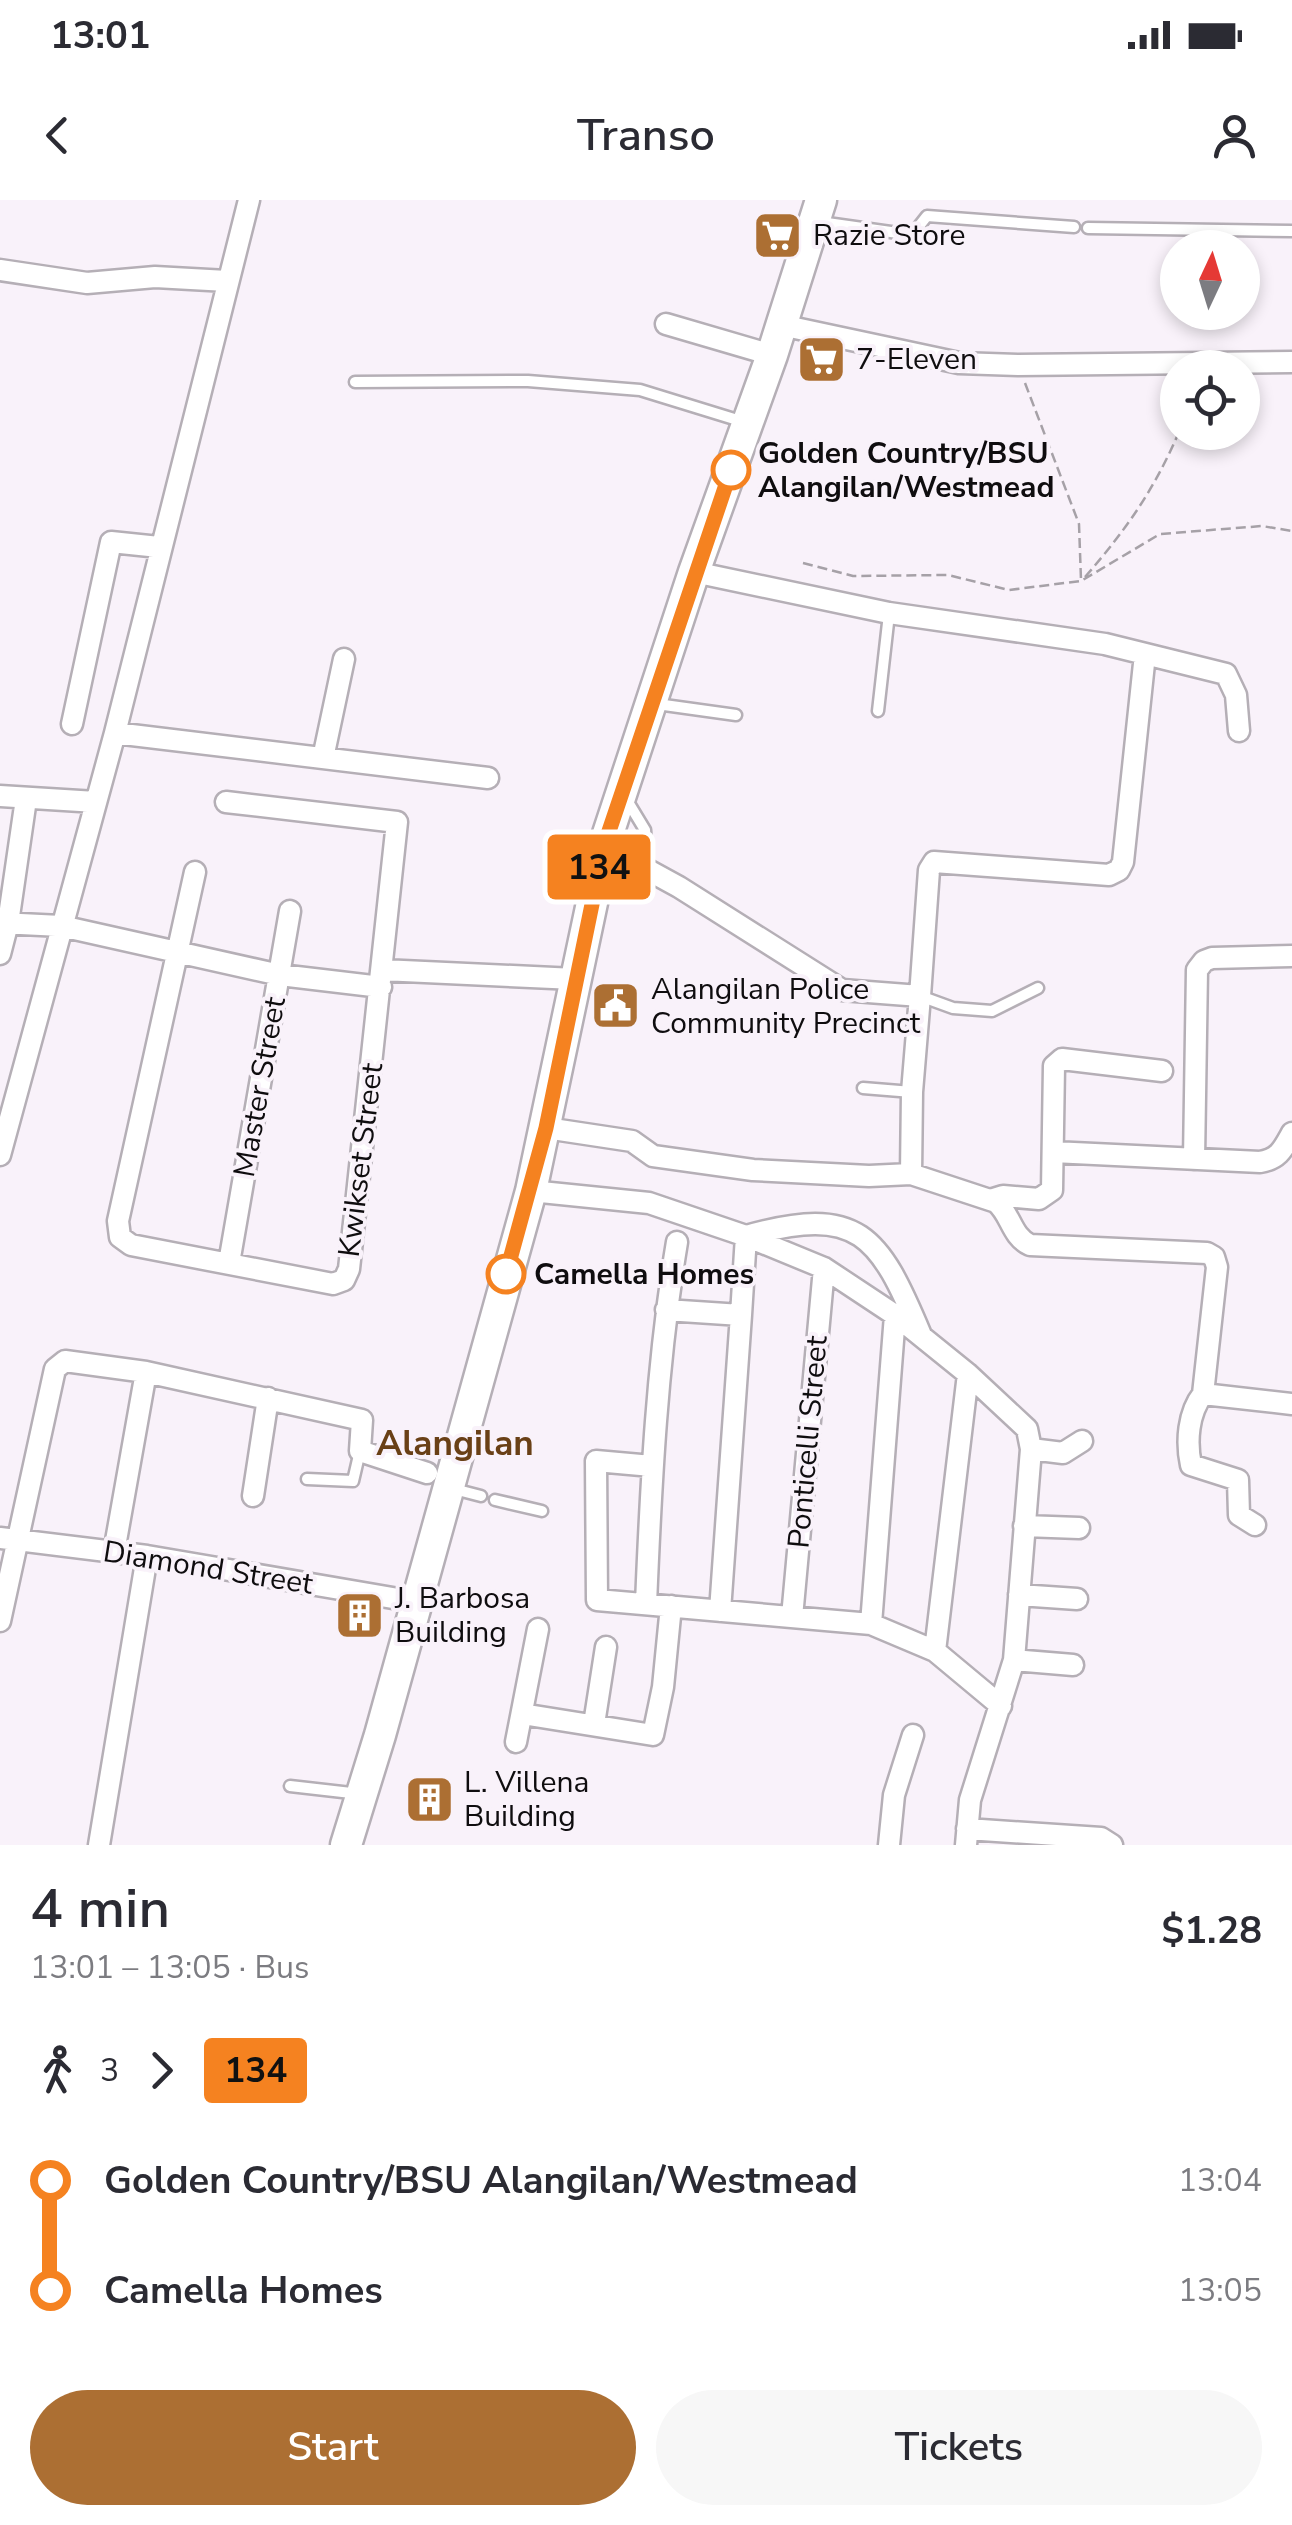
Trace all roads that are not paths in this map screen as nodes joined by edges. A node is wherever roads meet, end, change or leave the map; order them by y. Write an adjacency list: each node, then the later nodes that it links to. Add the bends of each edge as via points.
1 (250, 200): 7 (street)
2 (817, 211): 3 (lane, via 912,236 928,216); 9 (main road)
3 (1074, 227)
4 (1088, 228): 5 (lane)
5 (1292, 230)
6 (0, 270): 7 (street, via 87,283)
7 (227, 281): 14 (street)
8 (666, 324): 10 (street)
9 (782, 325): 10 (main road); 11 (street, via 959,363)
10 (772, 355): 13 (main road)
11 (1292, 362)
12 (355, 382): 13 (lane, via 528,380 640,390)
13 (749, 424): 15 (main road)
14 (160, 547): 22 (street, via 111,542); 24 (street)
15 (694, 572): 16 (street); 19 (main road)
16 (889, 613): 17 (street); 20 (lane)
17 (1146, 654): 23 (street, via 1226,674); 45 (street, via 1119,870 934,862)
18 (344, 659): 25 (street)
19 (651, 703): 21 (lane); 27 (main road)
20 (878, 711)
21 (736, 716)
22 (72, 724)
23 (1239, 730)
24 (115, 733): 25 (street); 30 (street)
25 (323, 758): 26 (street)
26 (488, 778)
27 (622, 792): 32 (main road); 33 (lane, via 645,830)
28 (0, 796): 29 (street)
29 (26, 798): 30 (street); 36 (street)
30 (96, 802): 37 (street)
31 (226, 802): 42 (street, via 397,822)
32 (604, 846): 33 (street); 43 (main road)
33 (648, 869): 45 (street, via 842,990)
34 (195, 872): 39 (street)
35 (290, 911): 41 (street, Master Street)
36 (4, 923): 37 (street); 38 (street)
37 (61, 926): 39 (street); 52 (street)
38 (0, 954)
39 (178, 954): 41 (street); 59 (street, Kwikset Street, via 118,1221 120,1237 131,1245)
40 (1292, 956): 53 (street, via 1212,958 1197,970)
41 (280, 975): 42 (street); 59 (street, Master Street)
42 (382, 979): 43 (street); 59 (street, Kwikset Street, via 344,1280 333,1284)
43 (574, 980): 49 (main road)
44 (1038, 988): 45 (lane, via 992,1011 952,1008)
45 (920, 996): 48 (street)
46 (1162, 1071): 51 (street, via 1057,1061)
47 (863, 1088): 48 (lane)
48 (912, 1092): 54 (street)
49 (546, 1128): 54 (street, via 632,1141 653,1156 752,1170); 55 (main road)
50 (1292, 1133): 53 (street, via 1274,1160)
51 (1053, 1152): 53 (street); 56 (street, via 1053,1184 1045,1198)
52 (0, 1155)
53 (1194, 1159)
54 (911, 1174): 56 (street)
55 (530, 1191): 57 (street, via 649,1204); 75 (main road)
56 (990, 1200): 67 (street, via 1030,1244 1214,1256)
57 (746, 1236): 60 (street); 62 (street); 64 (street, via 823,1222 855,1232 893,1273)
58 (677, 1242): 61 (street)
59 (229, 1262)
60 (824, 1268): 63 (street); 92 (street, Ponticelli Street)
61 (666, 1310): 62 (street); 73 (street)
62 (741, 1316): 91 (street)
63 (895, 1316): 64 (street); 94 (street)
64 (922, 1337): 66 (street)
65 (146, 1372): 68 (street); 83 (street, via 59,1364); 84 (street)
66 (968, 1374): 71 (street, via 1027,1429); 97 (street)
67 (1203, 1394): 69 (street); 80 (street, via 1194,1405 1191,1465 1238,1480 1240,1515)
68 (268, 1398): 72 (street, via 362,1420); 76 (street)
69 (1292, 1404)
70 (1082, 1442): 71 (street, via 1063,1453)
71 (1031, 1449): 81 (street)
72 (360, 1451): 74 (lane, via 353,1481); 75 (street)
73 (652, 1466): 89 (street); 89 (street, via 596,1461 597,1600)
74 (306, 1479)
75 (441, 1479): 77 (lane); 88 (main road)
76 (253, 1496)
77 (481, 1496)
78 (495, 1500): 79 (lane)
79 (542, 1511)
80 (1255, 1525)
81 (1024, 1526): 82 (street); 86 (street)
82 (1079, 1528)
83 (8, 1540): 84 (street, Diamond Street); 93 (street)
84 (114, 1552): 85 (street, Diamond Street)
85 (148, 1556): 88 (street, Diamond Street); 108 (street)
86 (1019, 1595): 87 (street); 98 (street)
87 (1077, 1599)
88 (416, 1602): 106 (main road)
89 (646, 1604): 90 (street)
90 (671, 1606): 91 (street); 102 (street, via 652,1735)
91 (720, 1611): 92 (street)
92 (792, 1617): 94 (street)
93 (0, 1622)
94 (871, 1624): 97 (street)
95 (538, 1629): 101 (street)
96 (606, 1647): 102 (street)
97 (935, 1652): 100 (street)
98 (1014, 1660): 99 (street); 100 (street)
99 (1073, 1666)
100 (1001, 1706): 107 (street, via 970,1800)
101 (522, 1714): 102 (street); 104 (street)
102 (594, 1724)
103 (913, 1736): 110 (street, via 894,1795)
104 (516, 1742)
105 (290, 1786): 106 (lane)
106 (362, 1794): 109 (main road)
107 (966, 1837): 111 (street, via 1101,1838)
108 (99, 1845)
109 (346, 1845)
110 (888, 1845)
111 (1112, 1845)

